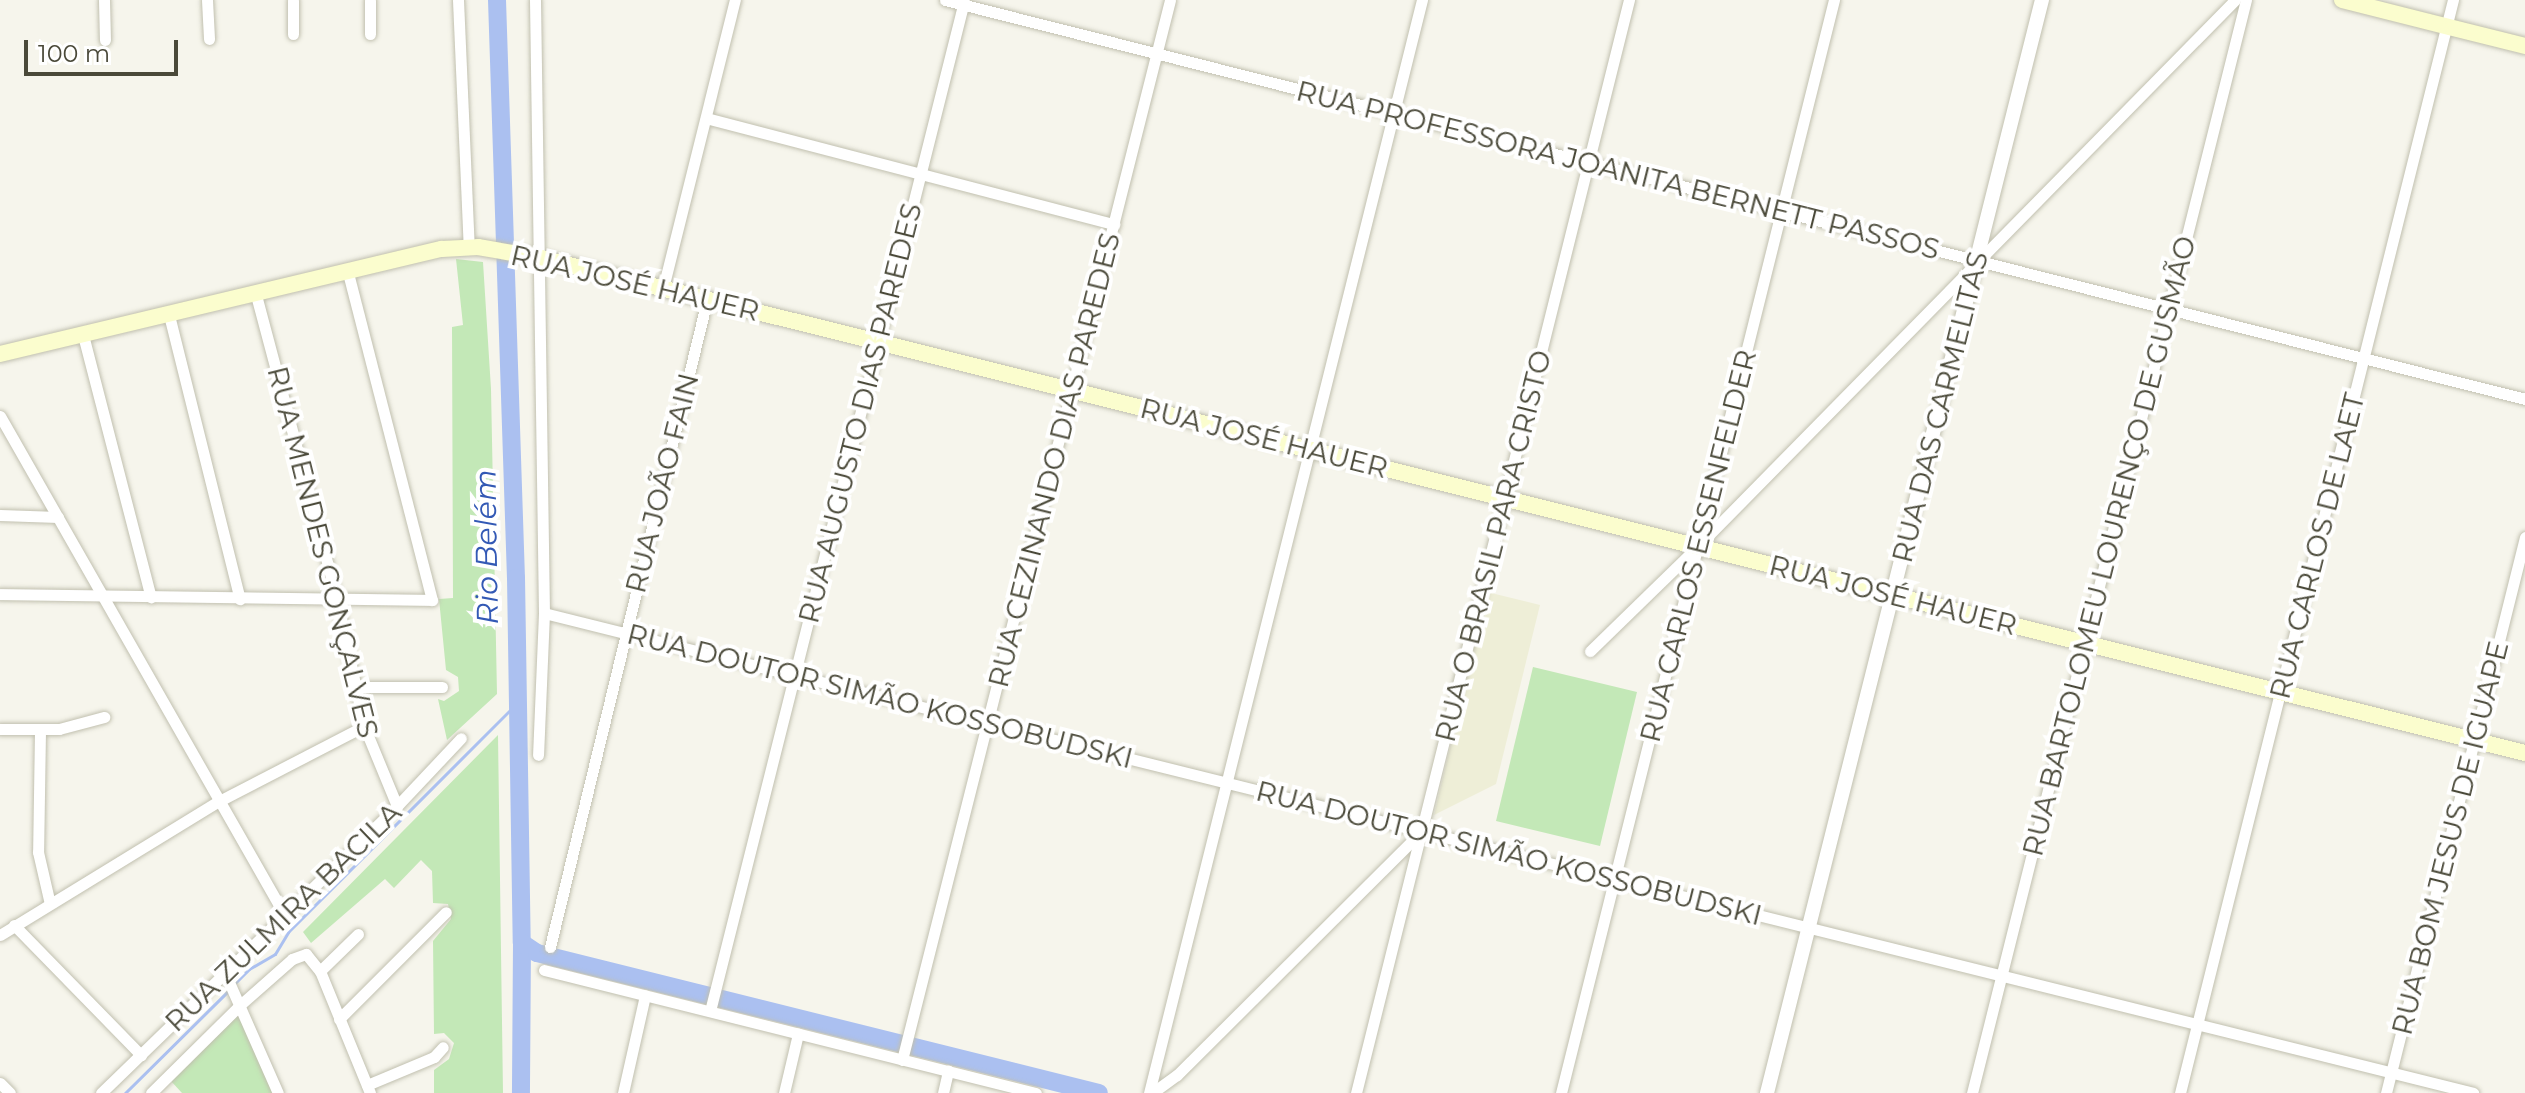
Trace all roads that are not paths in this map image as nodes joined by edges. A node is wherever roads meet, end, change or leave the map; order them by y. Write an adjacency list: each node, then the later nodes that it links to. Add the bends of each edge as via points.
1 (104, 0): 23 (street)
2 (207, 0): 22 (street)
3 (293, 0): 20 (street)
4 (370, 0): 21 (street)
5 (458, 0): 32 (street)
6 (535, 0): 33 (street)
7 (735, 0): 27 (street)
8 (945, 0): 18 (street, RUA PROFESSORA JOANITA BERNETT PASSOS)
9 (1170, 0): 25 (street, RUA CEZINANDO DIAS PAREDES)
10 (1422, 0): 26 (street)
11 (1629, 0): 28 (street, RUA O BRASIL PARA CRISTO)
12 (1834, 0): 30 (street, RUA CARLOS ESSENFELDER)
13 (2042, 0): 34 (street, RUA DAS CARMELITAS)
14 (2235, 0): 34 (street)
15 (2246, 0): 39 (street, RUA BARTOLOMEU LOURENÇO DE GUSMÃO)
16 (2342, 0): 19 (main road)
17 (2453, 0): 19 (street, RUA CARLOS DE LAET)
18 (964, 2): 25 (street, RUA PROFESSORA JOANITA BERNETT PASSOS); 29 (street, RUA AUGUSTO DIAS PAREDES)
19 (2447, 26): 24 (main road); 44 (street, RUA CARLOS DE LAET)
20 (293, 34)
21 (370, 34)
22 (209, 39)
23 (105, 40)
24 (2525, 46)
25 (1157, 54): 26 (street, RUA PROFESSORA JOANITA BERNETT PASSOS); 31 (street, RUA CEZINANDO DIAS PAREDES)
26 (1394, 113): 28 (street, RUA PROFESSORA JOANITA BERNETT PASSOS); 50 (street)
27 (706, 118): 29 (street); 36 (street)
28 (1589, 163): 30 (street, RUA PROFESSORA JOANITA BERNETT PASSOS); 51 (street, RUA O BRASIL PARA CRISTO)
29 (920, 174): 31 (street); 42 (street, RUA AUGUSTO DIAS PAREDES)
30 (1781, 211): 34 (street, RUA PROFESSORA JOANITA BERNETT PASSOS); 55 (street, RUA CARLOS ESSENFELDER)
31 (1114, 224): 45 (street, RUA CEZINANDO DIAS PAREDES)
32 (474, 247): 33 (main road, RUA JOSÉ HAUER); 35 (main road, RUA JOSÉ HAUER, via 442,249)
33 (537, 257): 36 (main road, RUA JOSÉ HAUER); 62 (street)
34 (1976, 261): 39 (street, RUA PROFESSORA JOANITA BERNETT PASSOS); 55 (street); 57 (street, RUA DAS CARMELITAS)
35 (348, 272): 37 (main road, RUA JOSÉ HAUER); 59 (street, via 432,600)
36 (663, 288): 38 (main road, RUA JOSÉ HAUER)
37 (256, 295): 40 (main road, RUA JOSÉ HAUER); 59 (street, RUA MENDES GONÇALVES)
38 (707, 300): 42 (main road, RUA JOSÉ HAUER); 63 (street, RUA JOÃO FAIN)
39 (2169, 309): 44 (street, RUA PROFESSORA JOANITA BERNETT PASSOS); 64 (street, RUA BARTOLOMEU LOURENÇO DE GUSMÃO)
40 (169, 315): 41 (main road, RUA JOSÉ HAUER); 61 (street)
41 (83, 335): 43 (main road, RUA JOSÉ HAUER); 60 (street)
42 (878, 342): 45 (main road, RUA JOSÉ HAUER); 66 (street, RUA AUGUSTO DIAS PAREDES)
43 (0, 354)
44 (2364, 359): 46 (street, RUA PROFESSORA JOANITA BERNETT PASSOS); 69 (street, RUA CARLOS DE LAET)
45 (1072, 390): 50 (main road, RUA JOSÉ HAUER); 71 (street, RUA CEZINANDO DIAS PAREDES)
46 (2525, 399)
47 (0, 416): 49 (street)
48 (0, 441): 49 (street)
49 (14, 441): 53 (street)
50 (1309, 450): 51 (main road, RUA JOSÉ HAUER); 79 (street)
51 (1505, 498): 55 (main road, RUA JOSÉ HAUER); 82 (street, RUA O BRASIL PARA CRISTO)
52 (0, 515): 53 (street)
53 (58, 517): 58 (street)
54 (2525, 537): 76 (street, RUA BOM JESUS DE IGUAPE)
55 (1698, 546): 57 (main road, RUA JOSÉ HAUER); 65 (street); 83 (street, RUA CARLOS ESSENFELDER)
56 (0, 594): 58 (street)
57 (1892, 595): 64 (main road, RUA JOSÉ HAUER); 88 (street, RUA DAS CARMELITAS)
58 (103, 596): 60 (street); 80 (street)
59 (336, 596): 61 (street); 67 (street, RUA MENDES GONÇALVES)
60 (151, 597): 61 (street)
61 (240, 599)
62 (544, 613): 63 (street, RUA DOUTOR SIMÃO KOSSOBUDSKI); 78 (street)
63 (626, 633): 66 (street, RUA DOUTOR SIMÃO KOSSOBUDSKI); 91 (street, RUA JOÃO FAIN)
64 (2085, 643): 69 (main road, RUA JOSÉ HAUER); 95 (street, RUA BARTOLOMEU LOURENÇO DE GUSMÃO)
65 (1590, 651)
66 (794, 675): 71 (street, RUA DOUTOR SIMÃO KOSSOBUDSKI); 98 (street, RUA AUGUSTO DIAS PAREDES)
67 (358, 687): 68 (street); 72 (street, RUA MENDES GONÇALVES)
68 (442, 687)
69 (2280, 692): 76 (main road, RUA JOSÉ HAUER); 100 (street, RUA CARLOS DE LAET)
70 (104, 717): 74 (street)
71 (987, 723): 79 (street, RUA DOUTOR SIMÃO KOSSOBUDSKI); 104 (street, RUA CEZINANDO DIAS PAREDES)
72 (364, 726): 80 (street); 81 (street, RUA MENDES GONÇALVES)
73 (0, 729): 74 (street)
74 (40, 731): 84 (street, via 38,852)
75 (461, 738): 81 (street, RUA ZULMIRA BACILA)
76 (2474, 740): 77 (main road, RUA JOSÉ HAUER); 106 (street, RUA BOM JESUS DE IGUAPE)
77 (2525, 753)
78 (538, 755)
79 (1226, 783): 82 (street, RUA DOUTOR SIMÃO KOSSOBUDSKI); 117 (street)
80 (219, 801): 84 (street); 86 (street)
81 (397, 806): 86 (street, RUA ZULMIRA BACILA)
82 (1422, 831): 83 (street, RUA DOUTOR SIMÃO KOSSOBUDSKI); 117 (street, via 1177,1075); 118 (street, RUA O BRASIL PARA CRISTO)
83 (1615, 879): 88 (street, RUA DOUTOR SIMÃO KOSSOBUDSKI); 119 (street, RUA CARLOS ESSENFELDER)
84 (50, 904): 87 (street)
85 (446, 912): 99 (street)
86 (284, 914): 94 (street, RUA ZULMIRA BACILA)
87 (14, 925): 90 (street); 103 (street)
88 (1809, 928): 95 (street, RUA DOUTOR SIMÃO KOSSOBUDSKI); 120 (street, RUA DAS CARMELITAS)
89 (358, 934): 93 (street)
90 (0, 935)
91 (550, 947)
92 (544, 970): 96 (street)
93 (320, 971): 97 (street, RUA ZULMIRA BACILA, via 306,954 292,959); 99 (street)
94 (225, 973): 97 (street); 103 (street, RUA ZULMIRA BACILA)
95 (2001, 976): 100 (street, RUA DOUTOR SIMÃO KOSSOBUDSKI); 121 (street, RUA BARTOLOMEU LOURENÇO DE GUSMÃO)
96 (645, 995): 98 (street); 113 (street)
97 (240, 1005): 111 (street, RUA ZULMIRA BACILA); 112 (street)
98 (711, 1007): 101 (street)
99 (339, 1019): 108 (street)
100 (2197, 1024): 106 (street, RUA DOUTOR SIMÃO KOSSOBUDSKI); 122 (street, RUA CARLOS DE LAET)
101 (798, 1034): 104 (street); 114 (street)
102 (443, 1047): 108 (street, via 434,1057)
103 (141, 1055): 110 (street, RUA ZULMIRA BACILA)
104 (904, 1055): 105 (street)
105 (948, 1071): 115 (street); 116 (street)
106 (2391, 1073): 123 (street, RUA BOM JESUS DE IGUAPE); 124 (street, RUA DOUTOR SIMÃO KOSSOBUDSKI)
107 (0, 1083): 109 (street)
108 (369, 1089)
109 (10, 1093)
110 (101, 1093)
111 (151, 1093)
112 (278, 1093)
113 (623, 1093)
114 (784, 1093)
115 (943, 1093)
116 (1036, 1093)
117 (1150, 1093)
118 (1356, 1093)
119 (1561, 1093)
120 (1767, 1093)
121 (1972, 1093)
122 (2180, 1093)
123 (2386, 1093)
124 (2473, 1093)

